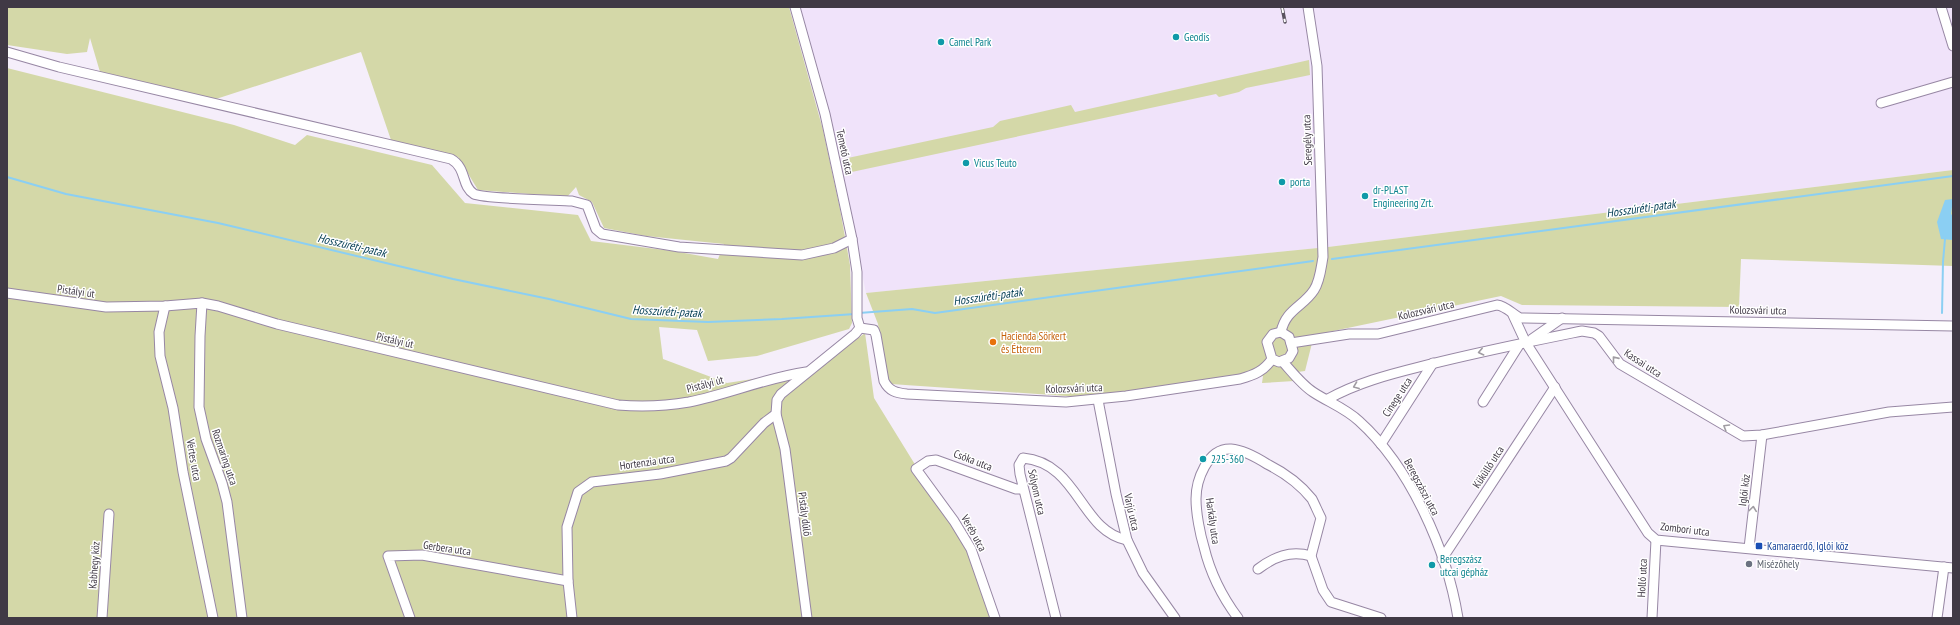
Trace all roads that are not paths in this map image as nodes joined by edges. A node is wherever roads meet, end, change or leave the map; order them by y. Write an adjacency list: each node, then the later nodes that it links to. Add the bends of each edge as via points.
1 (795, 7): 8 (street, Temető utca, via 825,114)
2 (1308, 7): 16 (street, Seregély utca, via 1317,66 1323,257 1314,290 1289,314)
3 (1941, 7): 4 (street)
4 (1953, 46)
5 (7, 52): 8 (street, via 59,67 445,158 454,161 460,167 468,187 474,194 582,203 588,207 596,228 607,236 680,247 794,255 828,250)
6 (1953, 82): 7 (street)
7 (1881, 103)
8 (852, 239): 15 (street, Temető utca, via 857,272 856,318)
9 (7, 293): 11 (street, Pistályi út, via 106,307)
10 (202, 303): 11 (street, Pistályi út); 24 (street, Pistályi út, via 291,327 618,405 651,406 690,402); 48 (street, Rozmaring utca, via 199,407 206,439 227,502)
11 (165, 306): 47 (street, Vértes utca, via 159,332 160,356 173,408 183,472)
12 (1513, 315): 13 (street, Kolozsvári utca, via 1520,318); 17 (street, Kolozsvári utca, via 1504,306 1497,306 1378,334 1349,334); 18 (street, Zombori utca)
13 (1562, 318): 14 (street, Kolozsvári utca); 18 (street)
14 (1953, 326)
15 (860, 328): 23 (street); 28 (street, Kolozsvári utca, via 874,330 887,388 907,394 1066,402)
16 (1281, 332): 17 (street, via 1289,337); 20 (street, via 1273,334 1267,342)
17 (1291, 343): 19 (street)
18 (1523, 344): 22 (street, Kassai utca, one-way to 22); 26 (street, Zombori utca); 30 (street); 33 (street, Kassai utca, one-way to 18, via 1739,435 1624,367 1594,333 1582,331)
19 (1291, 355): 21 (street); 25 (street)
20 (1272, 359): 21 (street); 28 (street, Kolozsvári utca, via 1263,369 1240,379)
21 (1283, 362): 25 (street, Beregszászi utca)
22 (1432, 363): 29 (street, Kassai utca, one-way to 29, via 1369,380); 34 (street, Cinege utca)
23 (806, 372): 24 (street, Pistályi út); 27 (street)
24 (774, 378): 27 (street)
25 (1302, 383): 29 (street, Beregszászi utca, via 1312,392)
26 (1555, 387): 39 (street, Zombori utca, via 1648,533); 42 (street, Küküllő utca)
27 (782, 394): 32 (street, via 777,400)
28 (1098, 400): 38 (street, Varjú utca)
29 (1328, 400): 34 (street, Beregszászi utca, via 1359,420)
30 (1483, 402)
31 (1953, 407): 33 (street, Kassai utca, via 1889,412)
32 (776, 414): 45 (street, Hortenzia utca, via 726,461 660,474 587,484 576,496 567,522); 51 (street, Pistály dűlő, via 786,456)
33 (1762, 435): 40 (street, Iglói köz, one-way to 33)
34 (1381, 444): 42 (street, Beregszászi utca, via 1411,486)
35 (916, 469): 36 (street, Csóka utca, via 928,461 936,460 1016,489); 52 (street, Veréb utca, via 954,521 971,550)
36 (1023, 489): 38 (street, Sólyom utca, via 1019,465 1023,458 1036,460 1053,469 1072,486 1099,526 1116,538); 53 (street, Sólyom utca)
37 (109, 514): 46 (street, Kabhegy köz)
38 (1127, 540): 54 (street, Varjú utca, via 1143,572)
39 (1656, 540): 40 (street, Zombori utca); 58 (street, Holló utca)
40 (1749, 548): 43 (street, Zombori utca)
41 (1311, 556): 44 (street, via 1277,556); 55 (street, Harkály utca, via 1321,518 1312,499 1286,474 1253,456 1229,449 1213,456 1204,467 1198,482 1196,500 1204,548 1220,589); 56 (street, via 1323,590 1331,602)
42 (1442, 560): 57 (street, Beregszászi utca)
43 (1949, 567): 59 (street)
44 (1258, 569)
45 (568, 580): 49 (street, Gerbera utca, via 422,555 388,556); 50 (street, Hortenzia utca)
46 (102, 618)
47 (213, 618)
48 (242, 618)
49 (410, 618)
50 (572, 618)
51 (807, 618)
52 (996, 618)
53 (1056, 618)
54 (1175, 618)
55 (1238, 618)
56 (1381, 618)
57 (1458, 618)
58 (1652, 618)
59 (1937, 618)

